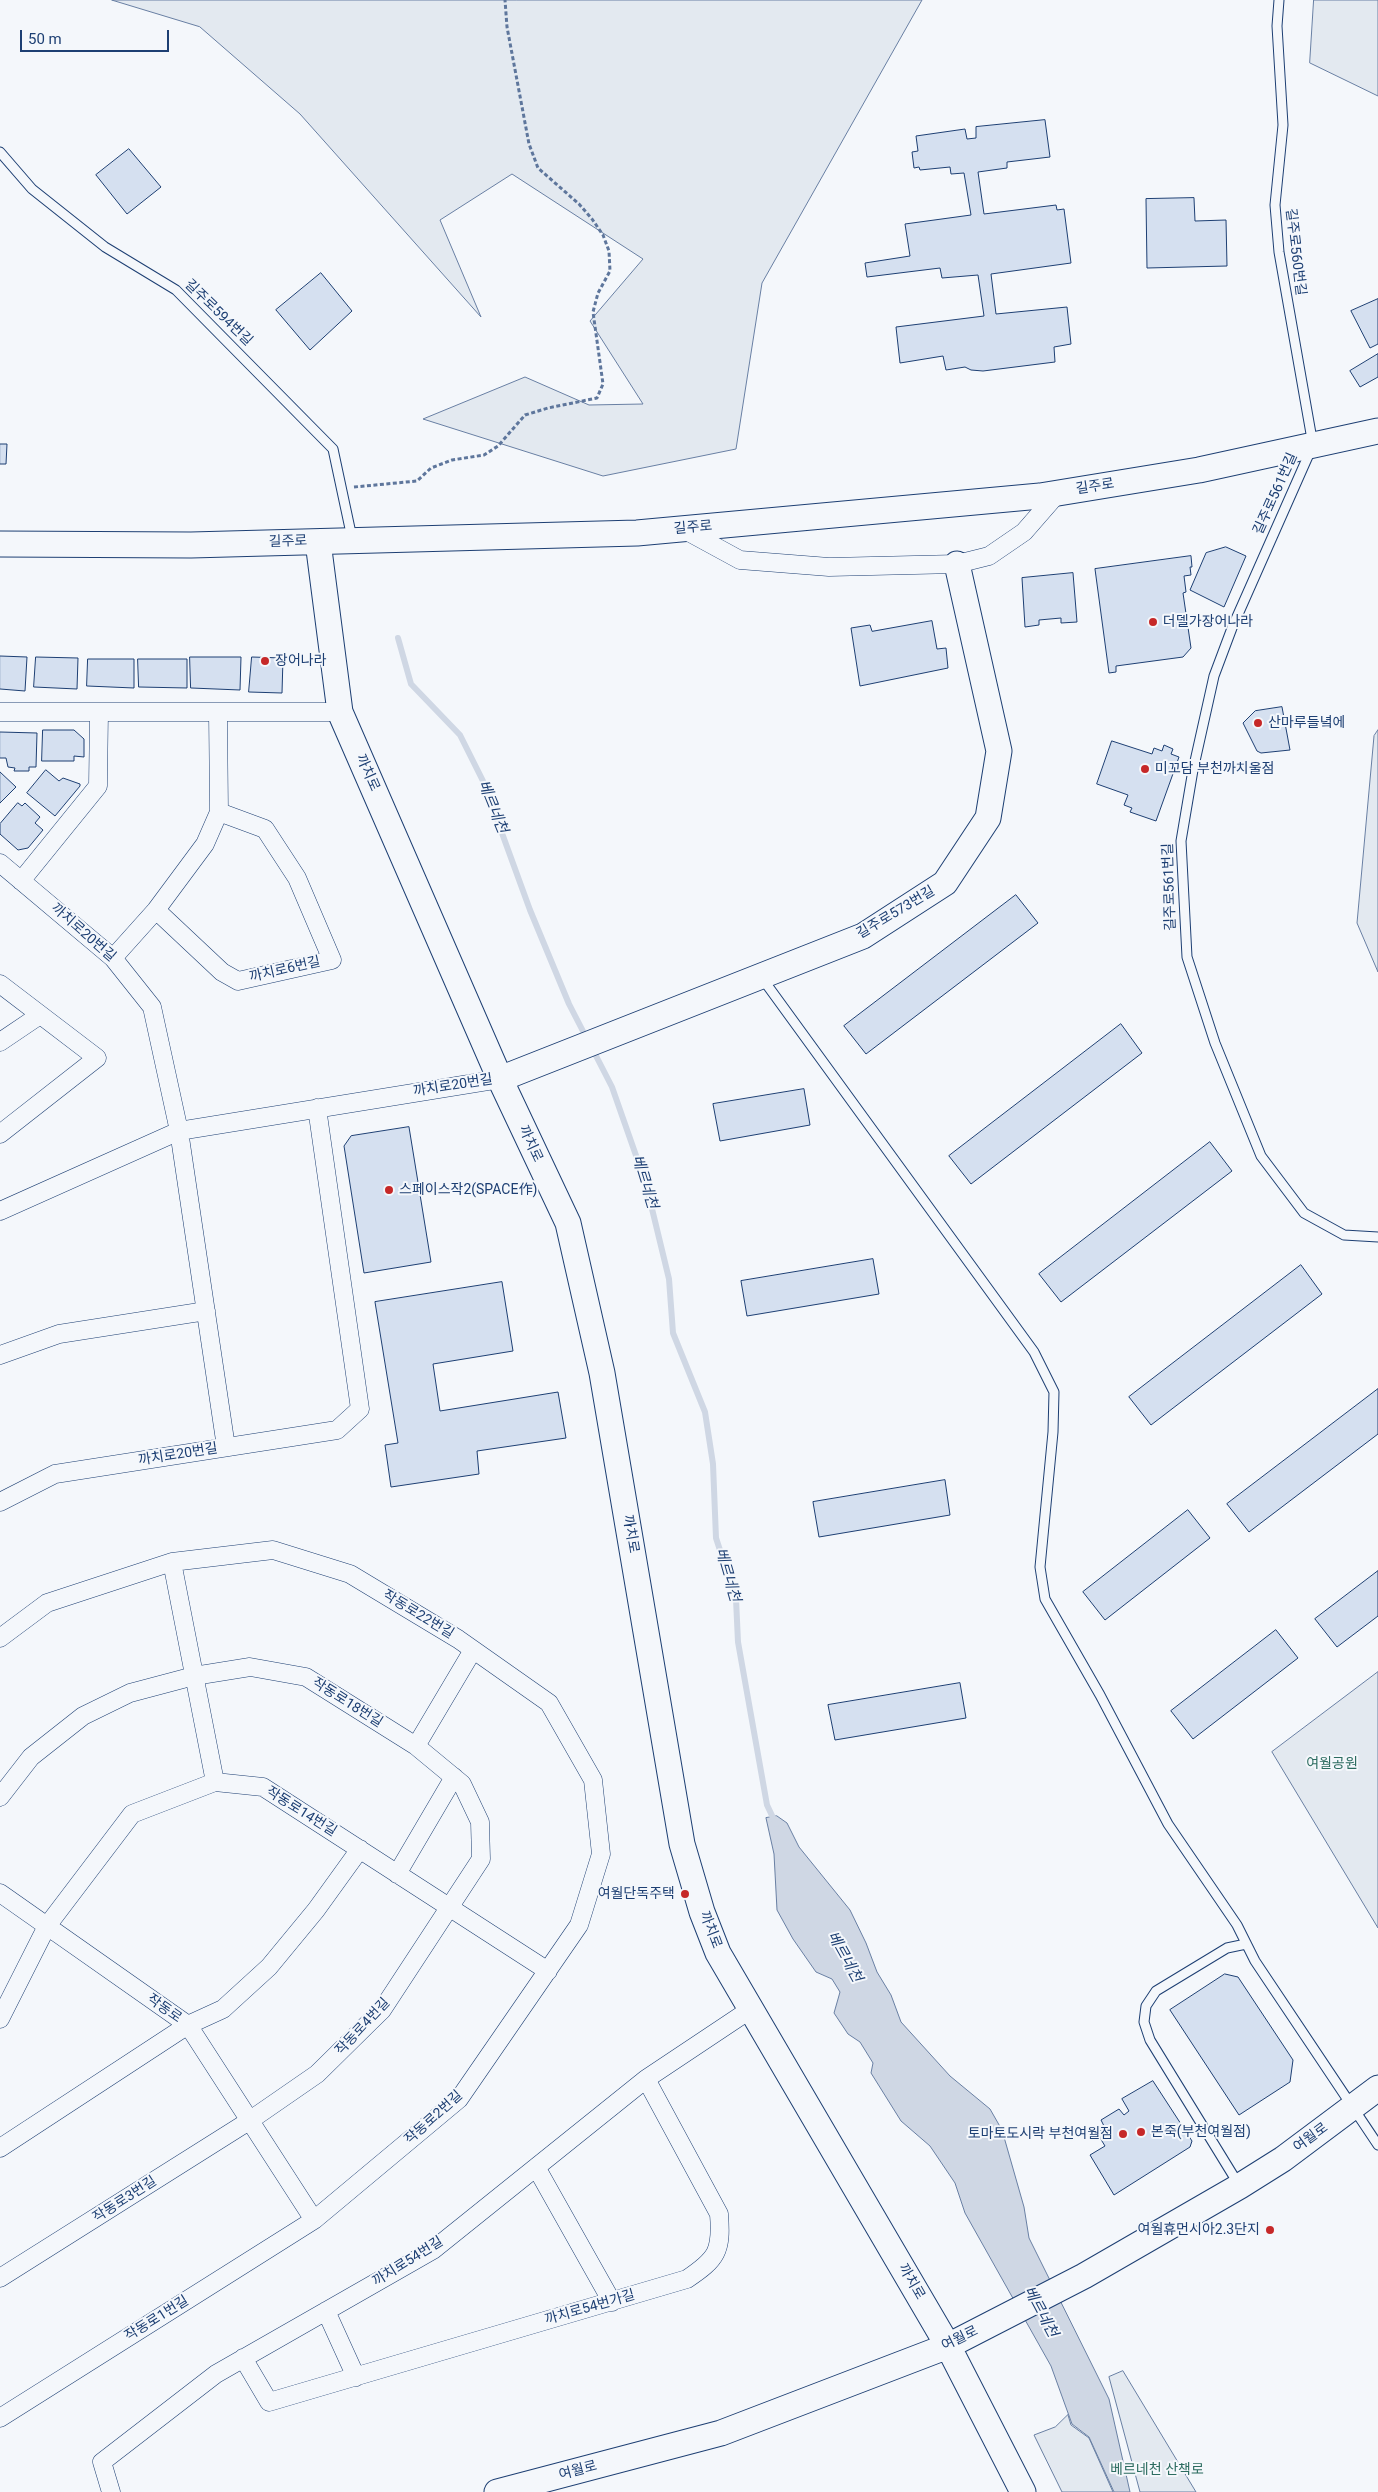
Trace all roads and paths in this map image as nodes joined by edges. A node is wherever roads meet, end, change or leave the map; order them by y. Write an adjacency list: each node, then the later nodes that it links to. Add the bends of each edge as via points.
1 (506, 0): 6 (path, via 507,27 529,144 538,168 592,219 609,251 610,271 598,293 593,312 603,384 596,398 525,415 498,446 484,455 452,460 431,468 417,481)
2 (1279, 0): 5 (lane, 길주로560번길, via 1277,26 1283,125 1275,206 1279,252)
3 (0, 152): 6 (lane, 길주로594번길, via 32,189 105,247 176,290 333,449)
4 (1378, 431): 5 (street, 길주로)
5 (1313, 445): 7 (street, 길주로, via 1199,470); 31 (lane, 길주로561번길, via 1214,676 1181,841 1187,957 1214,1043 1261,1156 1304,1213 1344,1235)
6 (341, 488): 9 (lane, 길주로594번길)
7 (1058, 493): 8 (street, 길주로); 12 (street, via 1024,532 989,556)
8 (682, 529): 9 (street, 길주로); 12 (street, via 740,560 829,567)
9 (352, 540): 10 (street, 길주로)
10 (318, 542): 11 (street, 길주로); 16 (street, 까치로)
11 (0, 544)
12 (957, 564): 22 (street, 길주로573번길, via 999,750 988,818 945,883 863,936)
13 (0, 712): 14 (street)
14 (99, 712): 15 (street); 19 (street, via 98,786)
15 (218, 712): 16 (street); 17 (street)
16 (340, 712): 26 (street, 까치로)
17 (219, 812): 20 (street, via 205,844); 20 (street, 까치로6번길, via 265,829 297,878 332,960 238,981 222,972)
18 (0, 863): 19 (street, 까치로20번길)
19 (21, 881): 21 (street, 까치로20번길)
20 (156, 910): 21 (street)
21 (113, 958): 28 (street, 까치로20번길, via 152,1007)
22 (760, 976): 26 (street, 길주로573번길); 49 (lane, via 1034,1352 1054,1392 1040,1567 1045,1599 1168,1824 1237,1925)
23 (0, 984): 24 (street)
24 (40, 1015): 25 (street); 29 (street, via 97,1058)
25 (0, 1042)
26 (500, 1079): 27 (street, 까치로20번길); 51 (street, 까치로, via 568,1224 602,1373 682,1844 718,1953)
27 (317, 1108): 28 (street, 까치로20번길); 34 (street, via 360,1409 336,1430)
28 (179, 1131): 30 (street, 까치로20번길); 32 (street, 까치로20번길)
29 (0, 1134)
30 (0, 1210)
31 (1378, 1237)
32 (206, 1311): 33 (street, via 59,1334); 34 (street, 까치로20번길)
33 (0, 1355)
34 (226, 1447): 35 (street, 까치로20번길, via 55,1474)
35 (0, 1502)
36 (172, 1562): 37 (street, 작동로22번길, via 47,1603); 38 (street, 작동로22번길, via 273,1550 350,1574); 39 (street)
37 (0, 1638)
38 (473, 1650): 40 (street); 50 (street, 작동로22번길, via 549,1703 594,1780 601,1854 579,1925)
39 (194, 1676): 40 (street, 작동로18번길, via 250,1667 306,1677); 42 (street); 43 (street, 작동로18번길, via 130,1693 83,1716 31,1757)
40 (416, 1746): 41 (street, 작동로18번길)
41 (454, 1777): 45 (street); 47 (street, 작동로18번길, via 462,1784 480,1822 481,1859)
42 (215, 1782): 44 (street, 작동로14번길, via 263,1787); 48 (street, 작동로14번길, via 132,1814)
43 (0, 1797)
44 (360, 1850): 45 (street, 작동로14번길); 53 (street, via 268,1967 223,2009)
45 (397, 1874): 47 (street, 작동로14번길)
46 (0, 1893): 48 (street, 작동로)
47 (450, 1908): 50 (street, 작동로14번길); 57 (street, 작동로4번길, via 382,2010 317,2074)
48 (47, 1926): 52 (street, 작동로14번길); 53 (street, 작동로)
49 (1246, 1944): 56 (lane); 61 (lane, via 1226,1948 1156,1991 1146,2006 1144,2022 1150,2040)
50 (548, 1971): 62 (street, 작동로2번길, via 460,2099)
51 (751, 2009): 54 (street, 까치로54번길); 66 (street, 까치로)
52 (0, 2019)
53 (188, 2026): 57 (street, 작동로); 59 (street)
54 (646, 2079): 60 (street, 까치로54번길); 64 (street, 까치로54번가길, via 719,2214 721,2238 710,2264 688,2279)
55 (1378, 2088): 56 (street, 여월로)
56 (1352, 2108): 58 (lane); 61 (street, 여월로)
57 (249, 2121): 62 (street, 작동로); 63 (street, 작동로3번길)
58 (1378, 2145)
59 (0, 2148)
60 (536, 2167): 64 (street); 65 (street, 까치로54번길, via 433,2250)
61 (1240, 2186): 66 (street, 여월로, via 1084,2276)
62 (314, 2220): 69 (street, 작동로1번길)
63 (0, 2278)
64 (612, 2302): 68 (street, 까치로54번가길)
65 (326, 2311): 67 (street, 까치로54번길); 68 (street)
66 (948, 2346): 71 (street, 여월로, via 721,2433); 72 (street, 까치로)
67 (243, 2358): 68 (street, 까치로54번가길, via 269,2402); 70 (street, 까치로54번길, via 216,2374 102,2462)
68 (356, 2377)
69 (0, 2418)
70 (111, 2492)
71 (497, 2492)
72 (1023, 2492)

